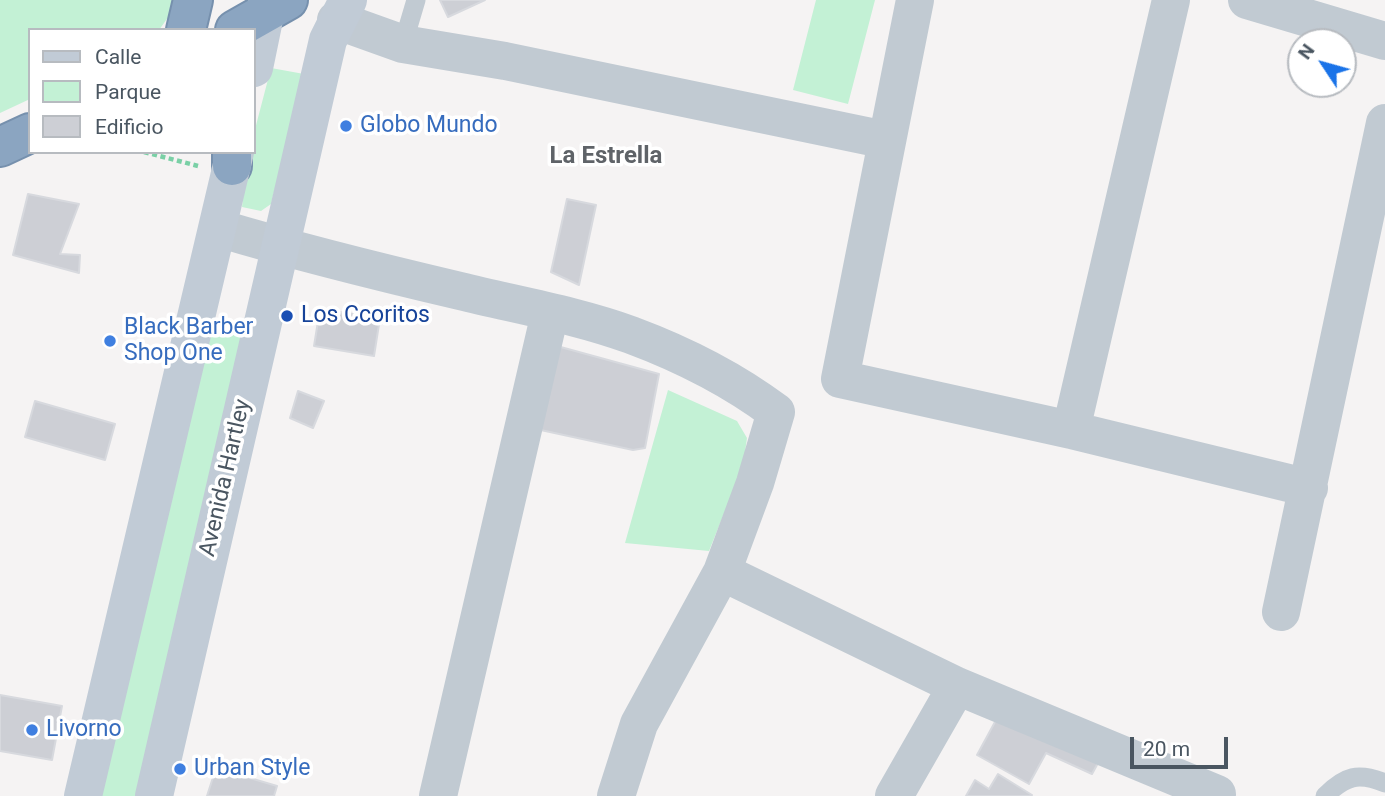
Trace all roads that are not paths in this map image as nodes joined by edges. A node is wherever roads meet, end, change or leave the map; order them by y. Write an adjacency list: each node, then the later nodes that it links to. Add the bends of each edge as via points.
1 (193, 0): 8 (highway)
2 (416, 0): 10 (lane)
3 (915, 0): 14 (street)
4 (1171, 0): 20 (street)
5 (1247, 0): 9 (street)
6 (264, 10): 11 (main road)
7 (342, 10): 10 (street); 18 (main road, Avenida Hartley, via 328,40)
8 (186, 28)
9 (1385, 41)
10 (403, 44): 14 (street)
11 (256, 56)
12 (1385, 123): 21 (street)
13 (28, 134): 15 (highway)
14 (886, 140): 20 (street, via 840,379)
15 (0, 147)
16 (233, 157): 17 (main road)
17 (218, 228): 18 (street); 27 (main road)
18 (279, 246): 19 (street); 28 (main road, Avenida Hartley)
19 (550, 313): 22 (street, via 629,335 688,359 776,412); 29 (street)
20 (1072, 430): 21 (street)
21 (1309, 488): 23 (street)
22 (722, 572): 24 (street); 30 (street, via 639,724)
23 (1281, 612)
24 (957, 686): 26 (street); 31 (street)
25 (1385, 783): 32 (lane, via 1360,776 1339,782)
26 (1219, 795)
27 (83, 796)
28 (154, 796)
29 (438, 796)
30 (616, 796)
31 (894, 796)
32 (1325, 796)

